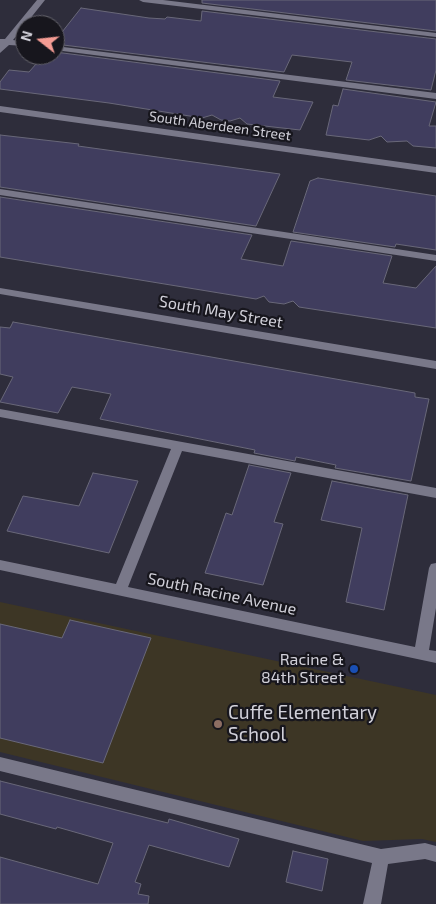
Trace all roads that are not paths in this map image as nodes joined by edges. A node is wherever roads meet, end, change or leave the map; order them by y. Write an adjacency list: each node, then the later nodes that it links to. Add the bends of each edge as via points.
1 (41, 0): 4 (street)
2 (144, 0): 3 (street)
3 (436, 35)
4 (3, 41): 6 (street)
5 (65, 49): 7 (street)
6 (0, 50)
7 (436, 96)
8 (0, 110): 9 (street, South Aberdeen Street)
9 (436, 170)
10 (0, 192): 11 (street)
11 (436, 258)
12 (0, 290): 13 (street, South May Street)
13 (436, 365)
14 (0, 413): 15 (street)
15 (178, 446): 16 (street); 19 (street)
16 (436, 493)
17 (0, 565): 19 (street, South Racine Avenue)
18 (436, 568): 20 (street)
19 (120, 590): 20 (street, South Racine Avenue)
20 (421, 654): 21 (street, South Racine Avenue)
21 (436, 657)
22 (0, 764): 24 (street)
23 (436, 854): 24 (street, via 425,852)
24 (381, 858): 25 (street)
25 (372, 904)

